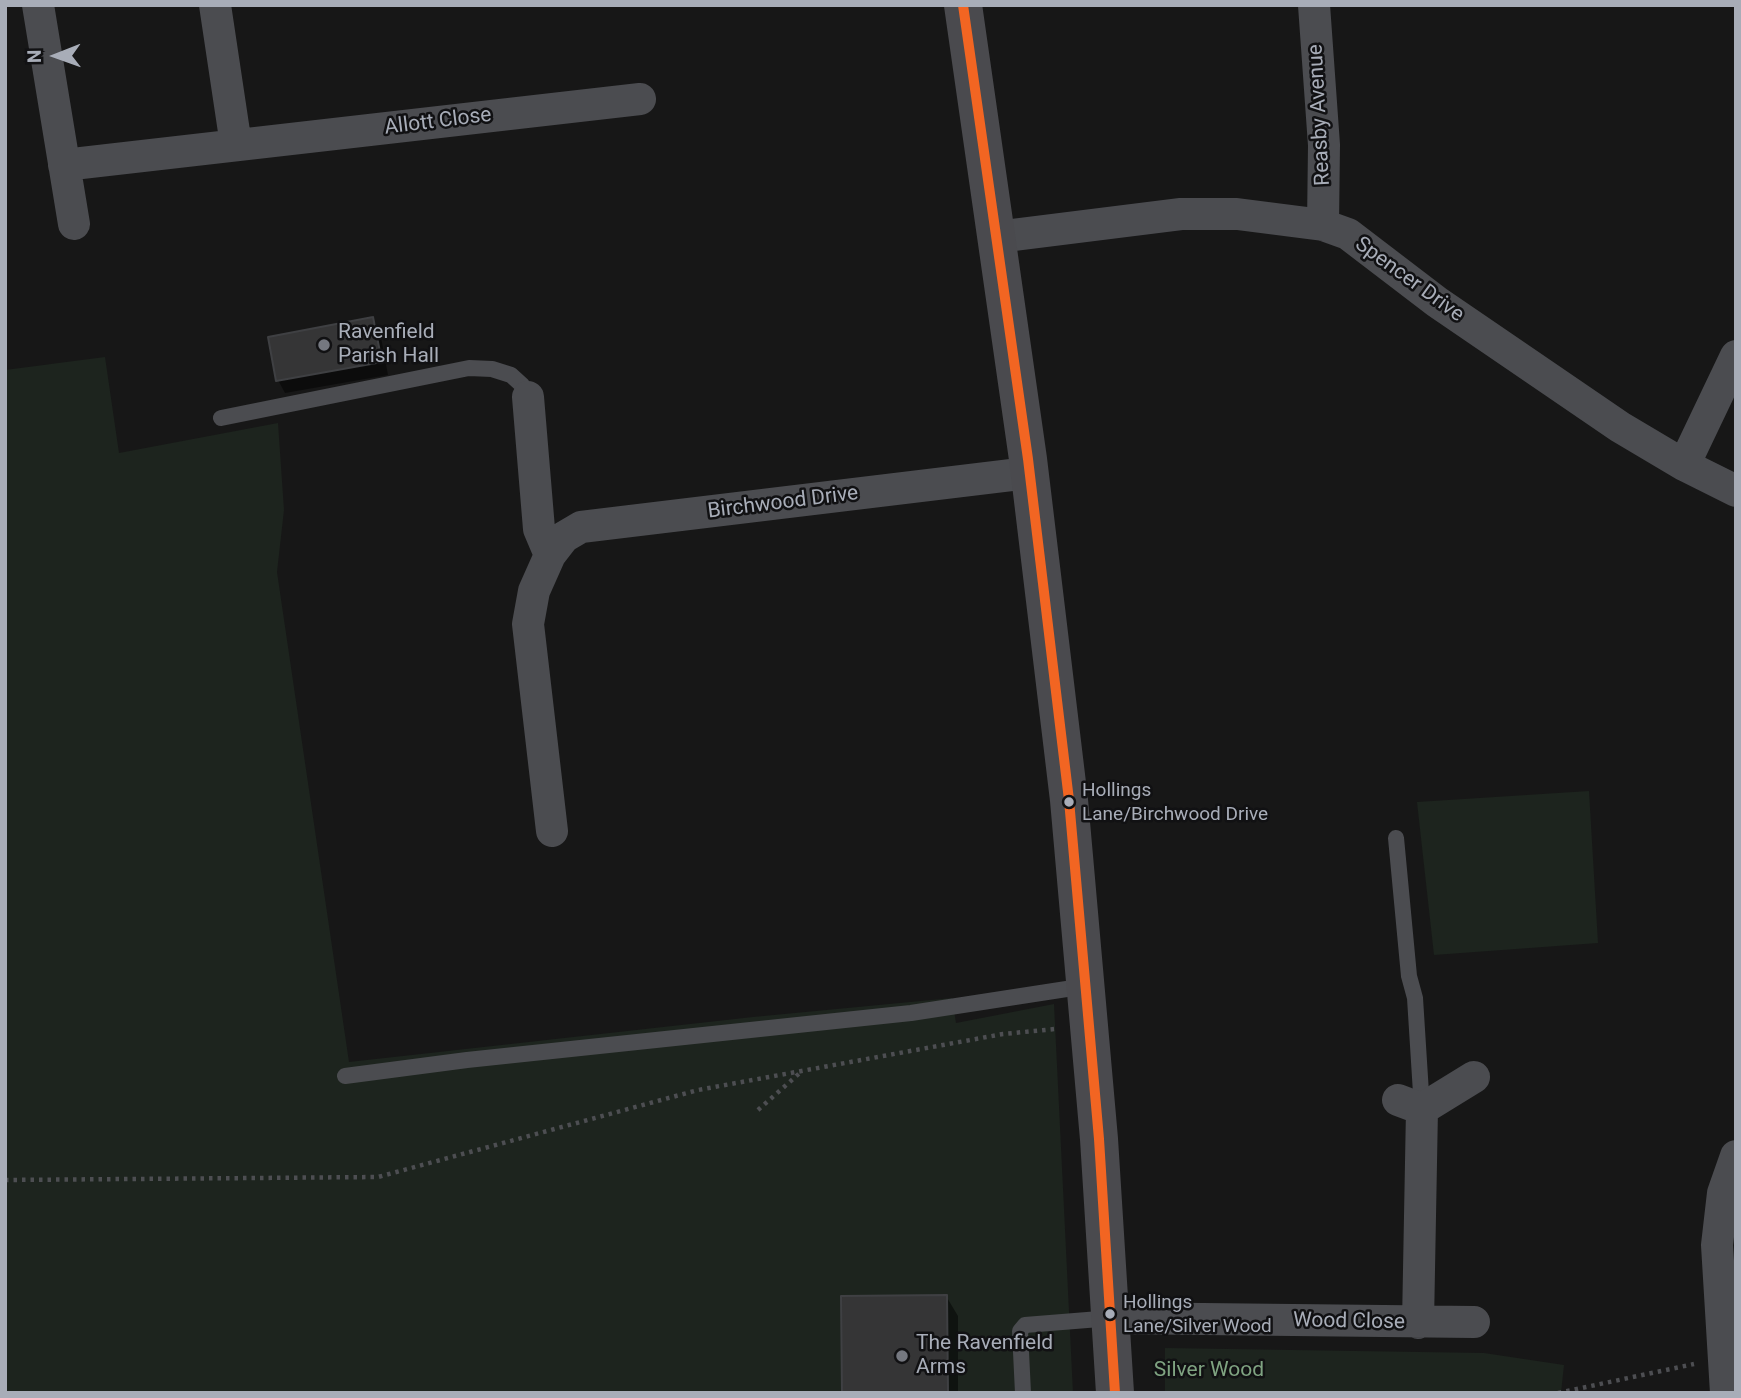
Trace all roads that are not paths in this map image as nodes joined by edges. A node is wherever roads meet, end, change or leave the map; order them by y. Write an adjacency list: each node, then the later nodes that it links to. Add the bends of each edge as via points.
1 (38, 5): 7 (street)
2 (215, 5): 6 (street)
3 (963, 5): 10 (street)
4 (1314, 5): 9 (street, Reasby Avenue, via 1324,145)
5 (640, 99): 6 (street, Allott Close)
6 (236, 145): 7 (street, Allott Close)
7 (64, 165): 8 (street)
8 (74, 225)
9 (1323, 225): 10 (street, Spencer Drive, via 1237,214 1181,214); 14 (street, Spencer Drive, via 1348,234 1528,365)
10 (997, 237): 15 (street)
11 (1736, 356): 14 (street)
12 (528, 397): 13 (lane, via 511,375 469,368); 17 (street, via 539,529)
13 (221, 418)
14 (1684, 466): 16 (street, Spencer Drive)
15 (1028, 474): 17 (street, Birchwood Drive, via 581,527 564,537); 20 (street, via 1069,800)
16 (1736, 491)
17 (550, 555): 18 (street, Birchwood Drive, via 534,591 528,624)
18 (552, 831)
19 (1396, 838): 23 (lane, via 1415,998)
20 (1086, 986): 21 (lane, via 897,1015); 25 (street)
21 (345, 1076)
22 (1474, 1077): 23 (street)
23 (1410, 1104): 27 (street, Wood Close)
24 (1736, 1156): 30 (street, via 1723,1193 1717,1244)
25 (1112, 1318): 27 (street, Wood Close); 28 (lane, via 1025,1325 1020,1331); 29 (street)
26 (1474, 1322): 27 (street, Wood Close)
27 (1418, 1323)
28 (1023, 1393)
29 (1115, 1393)
30 (1726, 1393)

